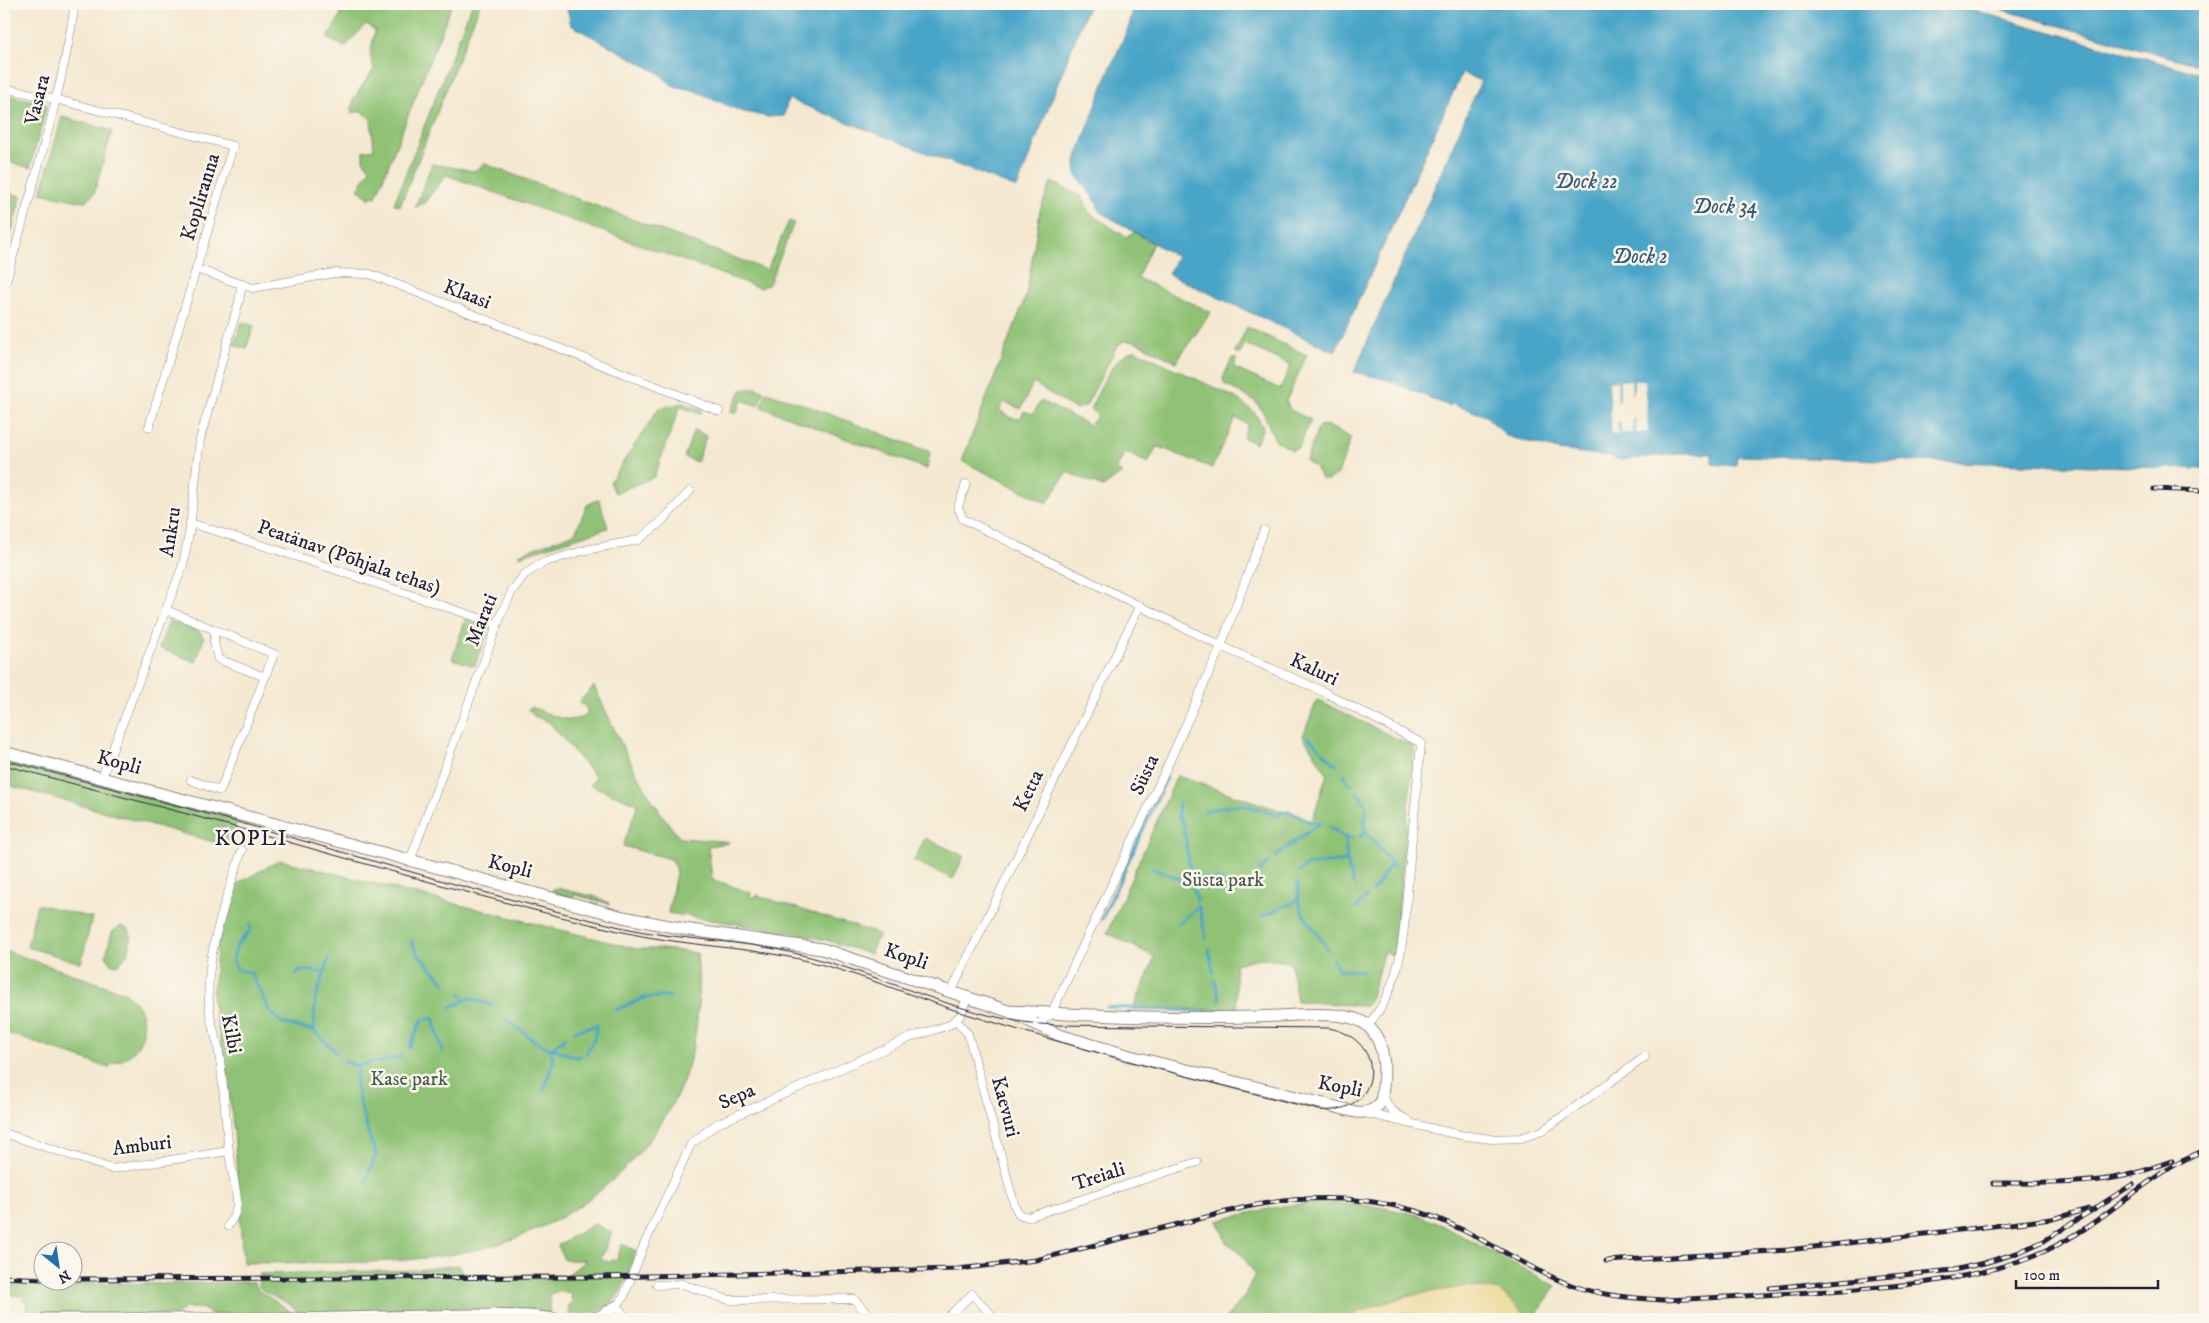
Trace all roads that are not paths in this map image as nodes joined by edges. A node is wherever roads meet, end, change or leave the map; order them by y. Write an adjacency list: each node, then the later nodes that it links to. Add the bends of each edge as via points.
1 (75, 4): 3 (street, Vasara)
2 (4, 88): 3 (street, Kopliranna)
3 (55, 99): 4 (street, Kopliranna, via 233,146); 6 (street, Vasara)
4 (196, 269): 5 (street, Klaasi); 8 (street, Kopliranna)
5 (242, 284): 7 (street, Klaasi, via 253,288 334,273 370,274); 11 (street, Ankru, via 200,439)
6 (4, 289)
7 (719, 411)
8 (148, 427)
9 (966, 484): 13 (street, Kaluri, via 958,507 963,519)
10 (690, 491): 15 (street, Marati, via 661,522 638,540 545,562 525,574 512,591)
11 (190, 523): 14 (street, Ankru, via 183,565); 15 (street, Peatänav (Põhjala tehas))
12 (1264, 530): 17 (street, Süsta)
13 (1140, 605): 17 (street, Kaluri); 24 (street, Ketta)
14 (166, 610): 16 (street); 20 (street, Ankru)
15 (497, 624): 23 (street, Marati)
16 (215, 630): 18 (street, via 218,659); 18 (street, via 274,654)
17 (1221, 646): 27 (street, Süsta); 29 (street, Kaluri, via 1326,693 1421,743 1403,946 1390,993)
18 (265, 677): 21 (street, via 220,791)
19 (4, 752): 20 (street, Kopli)
20 (102, 778): 23 (street, Kopli)
21 (191, 780)
22 (242, 850): 36 (street, Kilbi, via 212,956 208,993 225,1096)
23 (410, 861): 24 (street, Kopli, via 623,916 684,929 822,949)
24 (950, 992): 25 (street, Kopli)
25 (967, 998): 26 (street, Kopli); 28 (street)
26 (1008, 1011): 27 (street, Kopli); 30 (street, Kopli)
27 (1051, 1014): 29 (street, Kopli, via 1220,1019 1342,1016); 30 (street, Süsta, via 1042,1021)
28 (956, 1020): 38 (street, Kaevuri, via 968,1034); 41 (street, Sepa, via 715,1125 691,1144)
29 (1368, 1026): 32 (street, Kopli, via 1383,1053)
30 (1042, 1028): 33 (street, Kopli, via 1130,1056)
31 (1645, 1057): 34 (street, via 1542,1131 1521,1138 1492,1139)
32 (1383, 1092): 33 (street, Kopli, via 1377,1107); 34 (street, via 1386,1104 1395,1114)
33 (1365, 1113): 34 (street)
34 (1424, 1127)
35 (4, 1133): 36 (street, Amburi, via 112,1169)
36 (229, 1151): 39 (street, Kilbi, via 237,1203 234,1218)
37 (1197, 1162): 38 (street, Treiali, via 1028,1217 1019,1214)
38 (1015, 1207)
39 (228, 1226)
40 (656, 1285): 47 (street, via 682,1284 729,1300 854,1299)
41 (617, 1306): 45 (street); 46 (street)
42 (391, 1318): 43 (street); 44 (street, via 471,1315)
43 (45, 1319)
44 (555, 1319)
45 (589, 1319)
46 (627, 1319)
47 (872, 1319)
48 (946, 1319): 49 (street, via 972,1294)
49 (995, 1319)

